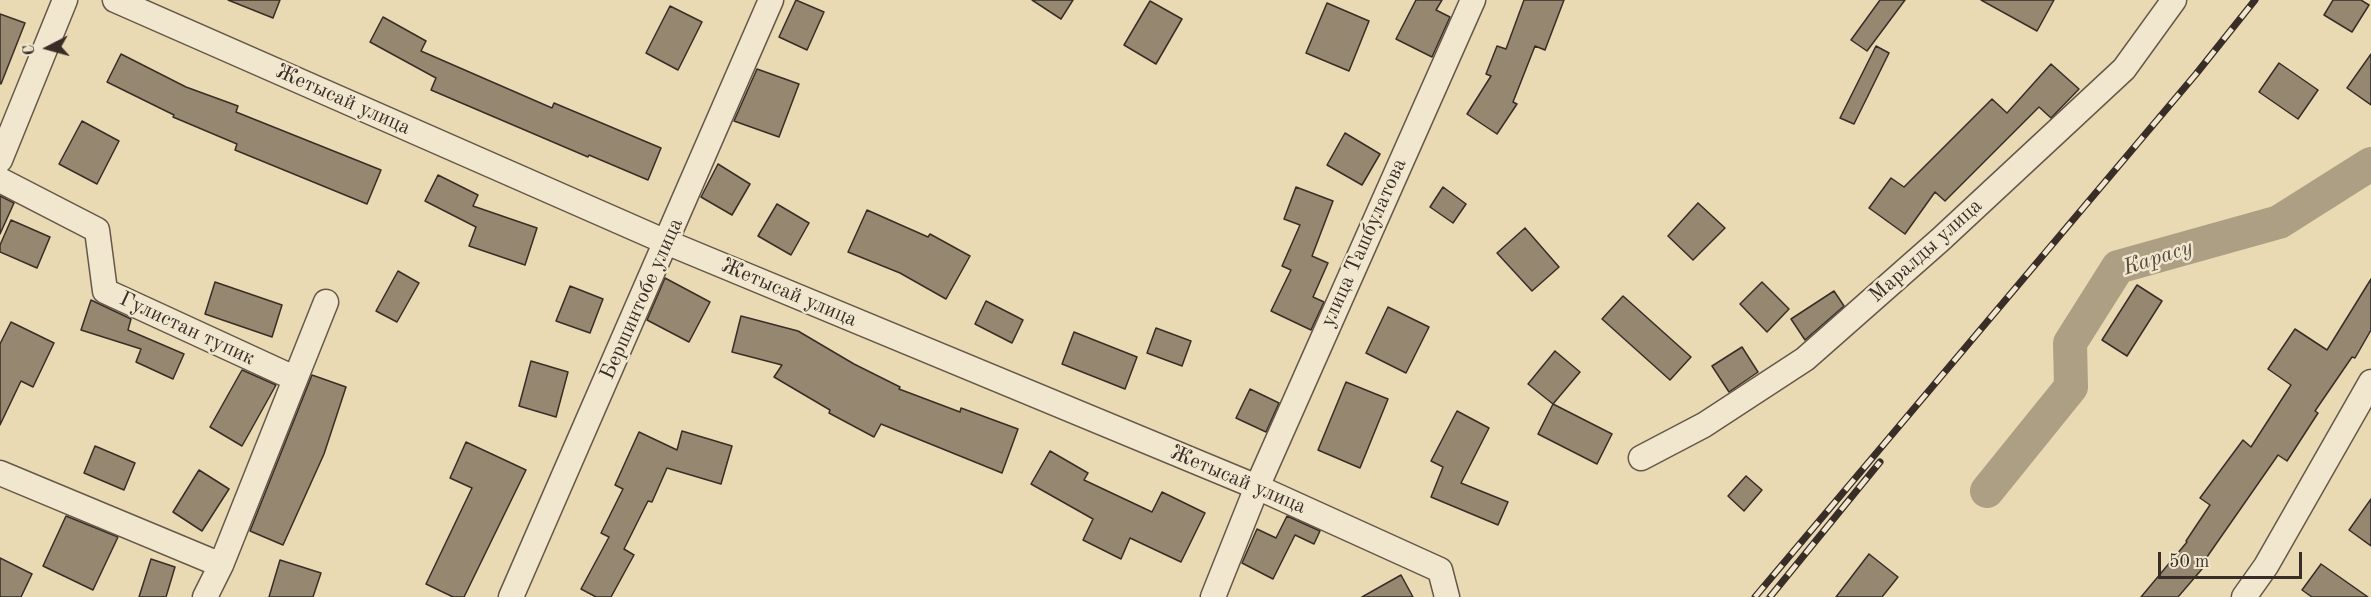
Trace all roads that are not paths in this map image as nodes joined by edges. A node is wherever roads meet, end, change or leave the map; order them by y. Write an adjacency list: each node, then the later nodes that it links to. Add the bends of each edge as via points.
1 (64, 0): 6 (street)
2 (115, 0): 8 (street, Жетысай улица)
3 (1473, 0): 14 (street, улица Ташбулатова)
4 (2174, 0): 12 (street, Маралды улица, via 2124,69 1805,359 1704,424)
5 (768, 1): 8 (street, Бершинтобе улица)
6 (0, 160)
7 (0, 180): 10 (street, Гулистан тупик, via 97,230 105,291)
8 (666, 242): 14 (street, Жетысай улица); 17 (street, Бершинтобе улица)
9 (326, 302): 10 (street)
10 (294, 378): 15 (street)
11 (2371, 382): 20 (street, via 2266,566)
12 (1641, 458)
13 (0, 473): 15 (street)
14 (1257, 487): 18 (street, улица Ташбулатова); 19 (street, Жетысай улица, via 1440,570)
15 (221, 565): 16 (street)
16 (205, 597)
17 (511, 597)
18 (1213, 597)
19 (1447, 597)
20 (2244, 597)

